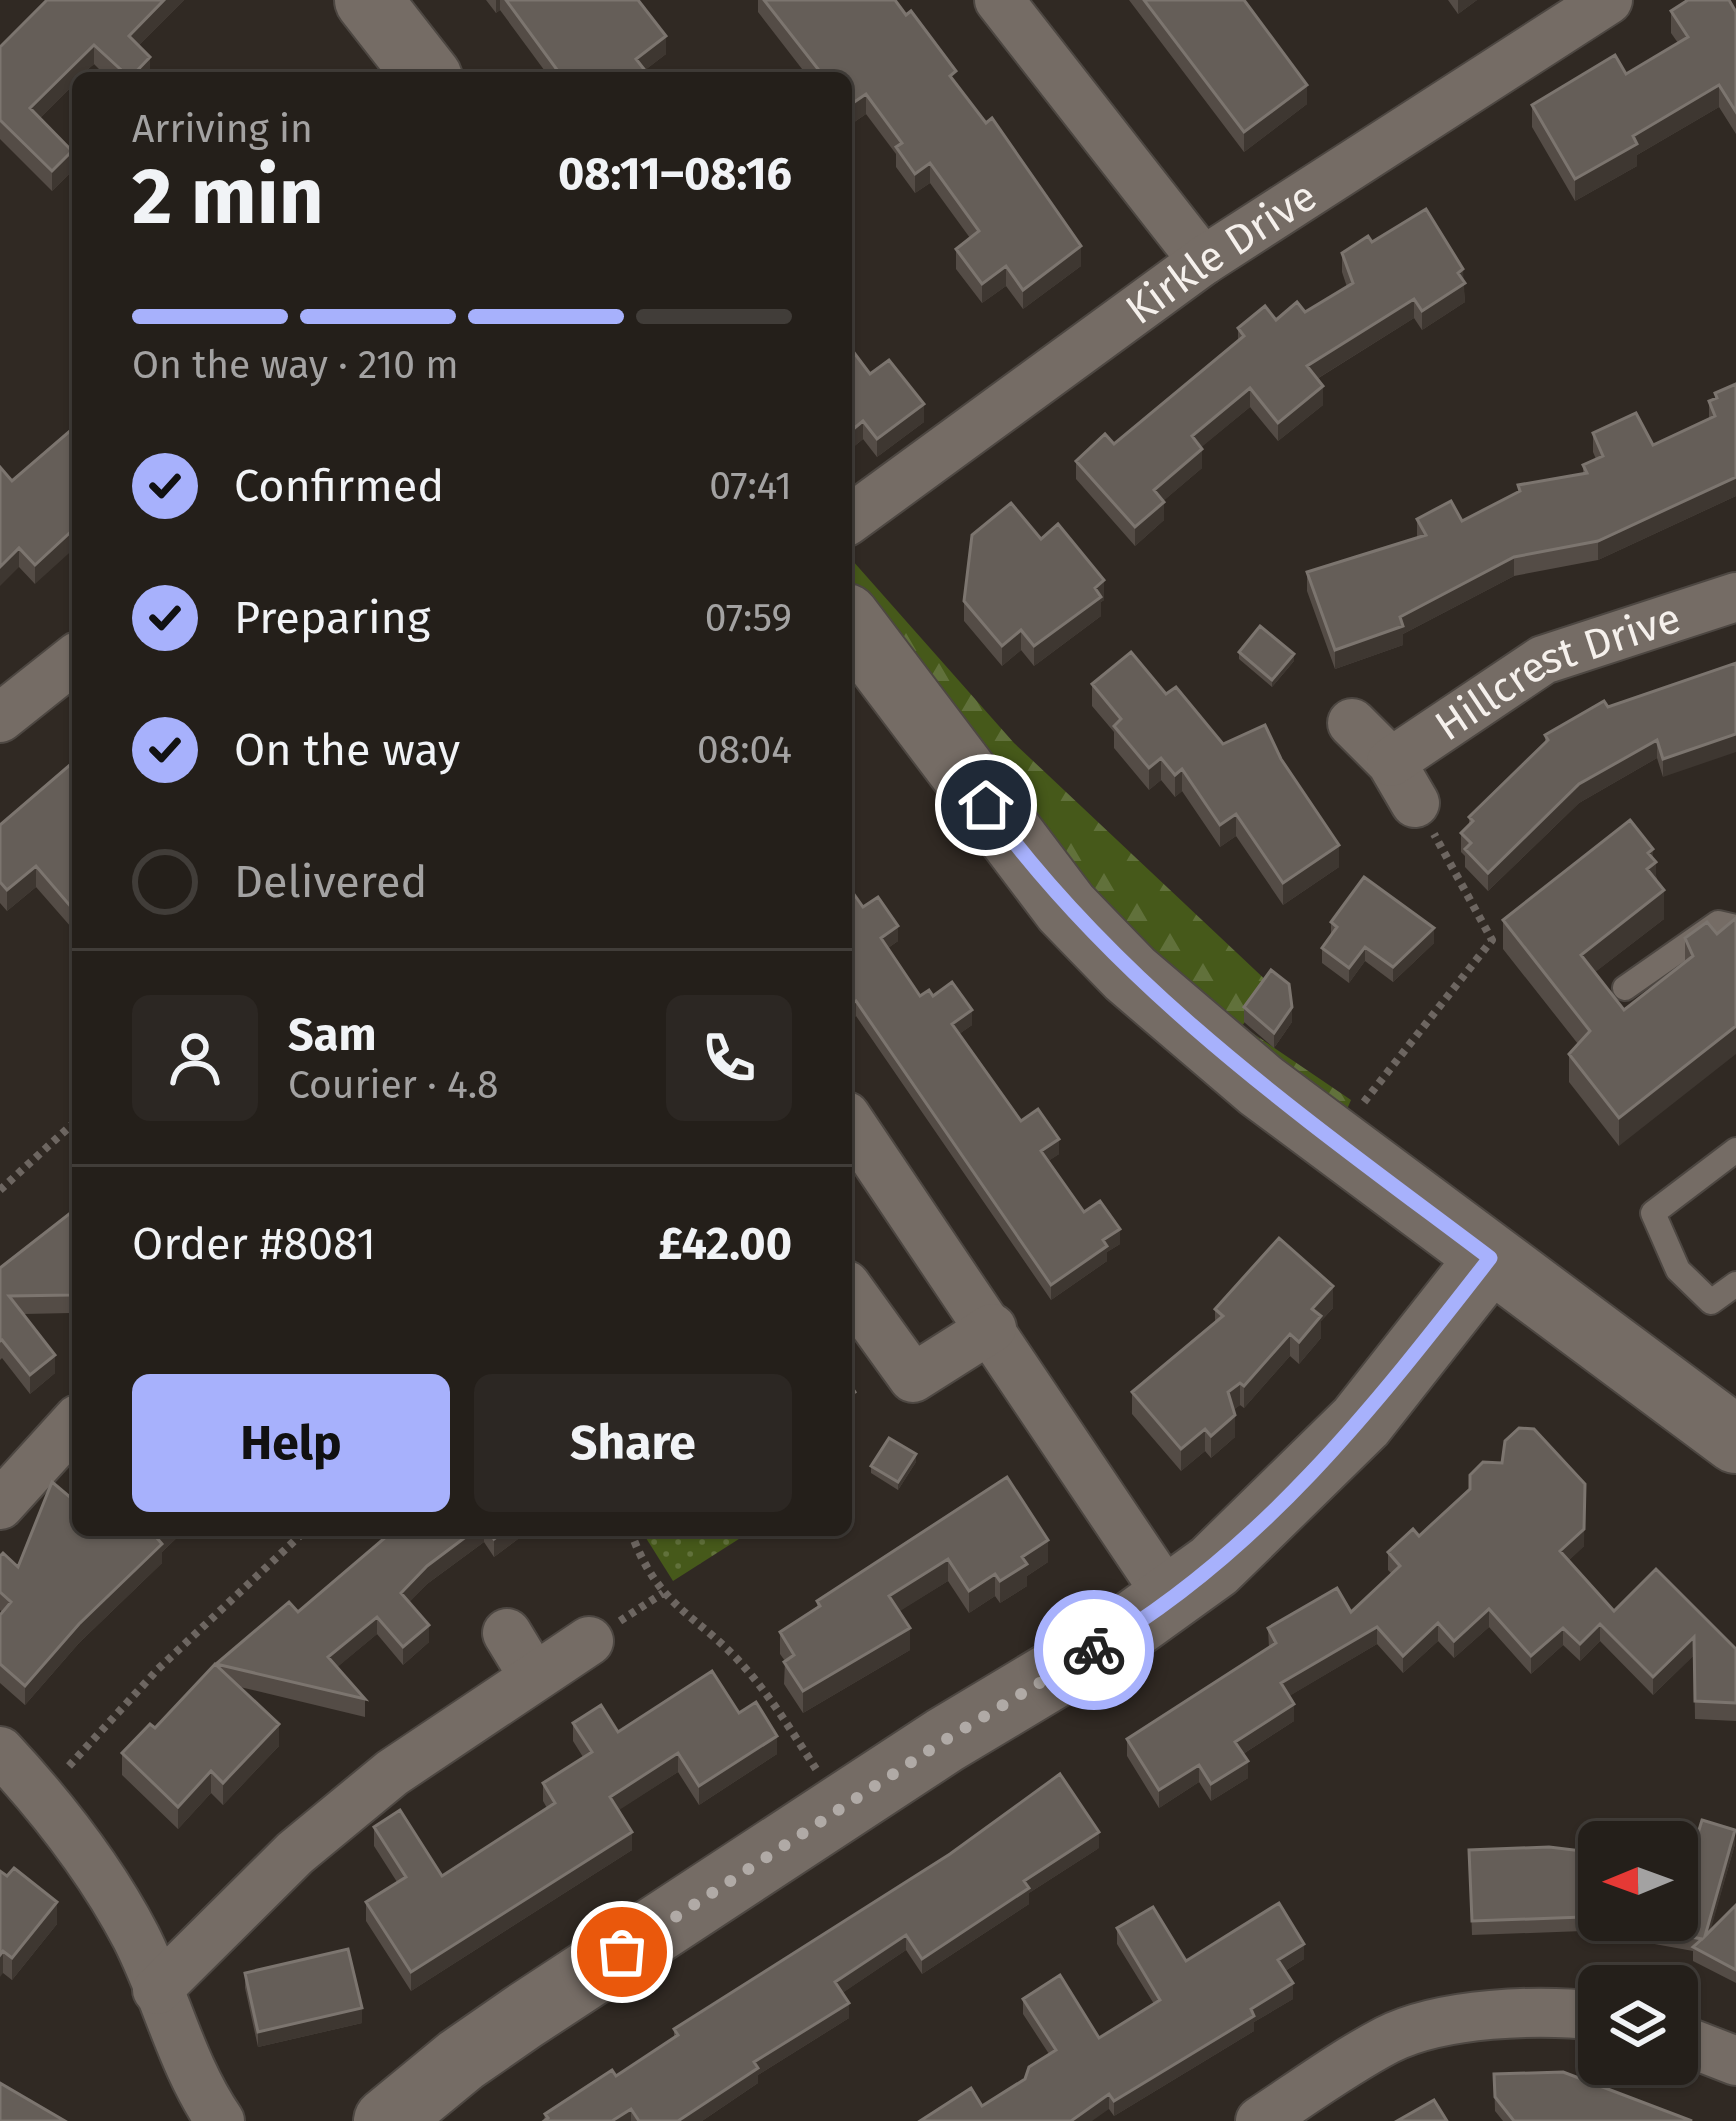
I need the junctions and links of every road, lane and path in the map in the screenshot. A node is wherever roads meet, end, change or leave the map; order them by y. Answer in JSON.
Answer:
{"nodes":[{"id":1,"x":368,"y":0,"type":"edge"},
{"id":2,"x":999,"y":0,"type":"edge"},
{"id":3,"x":1608,"y":0,"type":"edge"},
{"id":4,"x":424,"y":72,"type":"edge"},
{"id":5,"x":1203,"y":261,"type":"junction"},
{"id":6,"x":852,"y":518,"type":"edge"},
{"id":7,"x":1736,"y":597,"type":"edge"},
{"id":8,"x":852,"y":625,"type":"edge"},
{"id":9,"x":72,"y":661,"type":"edge"},
{"id":10,"x":0,"y":718,"type":"edge"},
{"id":11,"x":1352,"y":722,"type":"dead end"},
{"id":12,"x":1391,"y":762,"type":"junction"},
{"id":13,"x":1415,"y":803,"type":"joint"},
{"id":14,"x":1736,"y":927,"type":"edge"},
{"id":15,"x":1624,"y":988,"type":"dead end"},
{"id":16,"x":72,"y":1124,"type":"edge"},
{"id":17,"x":852,"y":1125,"type":"edge"},
{"id":18,"x":1335,"y":1142,"type":"junction"},
{"id":19,"x":1736,"y":1150,"type":"edge"},
{"id":20,"x":0,"y":1190,"type":"edge"},
{"id":21,"x":1490,"y":1258,"type":"junction"},
{"id":22,"x":1736,"y":1284,"type":"edge"},
{"id":23,"x":852,"y":1293,"type":"edge"},
{"id":24,"x":992,"y":1328,"type":"junction"},
{"id":25,"x":72,"y":1426,"type":"edge"},
{"id":26,"x":1736,"y":1440,"type":"edge"},
{"id":27,"x":0,"y":1505,"type":"edge"},
{"id":28,"x":300,"y":1536,"type":"edge"},
{"id":29,"x":633,"y":1536,"type":"edge"},
{"id":30,"x":1170,"y":1599,"type":"junction"},
{"id":31,"x":507,"y":1633,"type":"dead end"},
{"id":32,"x":589,"y":1641,"type":"dead end"},
{"id":33,"x":533,"y":1676,"type":"junction"},
{"id":34,"x":0,"y":1750,"type":"edge"},
{"id":35,"x":41,"y":1796,"type":"junction"},
{"id":36,"x":842,"y":1811,"type":"junction"},
{"id":37,"x":157,"y":1990,"type":"junction"},
{"id":38,"x":1578,"y":2014,"type":"edge"},
{"id":39,"x":1698,"y":2046,"type":"edge"},
{"id":40,"x":1736,"y":2061,"type":"edge"},
{"id":41,"x":220,"y":2121,"type":"edge"},
{"id":42,"x":387,"y":2121,"type":"edge"},
{"id":43,"x":1260,"y":2121,"type":"edge"}],
"edges":[{"from":1,"to":4,"type":"street"},
{"from":2,"to":5,"type":"street"},
{"from":3,"to":5,"type":"street","name":"Kirkle Drive"},
{"from":5,"to":6,"type":"street","name":"Kirkle Drive"},
{"from":7,"to":12,"type":"street","name":"Hillcrest Drive"},
{"from":8,"to":18,"type":"street"},
{"from":9,"to":10,"type":"street"},
{"from":11,"to":12,"type":"street","name":"Hillcrest Drive"},
{"from":12,"to":13,"type":"street","name":"Hillcrest Drive"},
{"from":13,"to":18,"type":"path"},
{"from":14,"to":15,"type":"lane"},
{"from":16,"to":20,"type":"path"},
{"from":17,"to":24,"type":"street"},
{"from":18,"to":21,"type":"street"},
{"from":19,"to":22,"type":"lane"},
{"from":21,"to":26,"type":"street"},
{"from":21,"to":30,"type":"street"},
{"from":23,"to":24,"type":"street"},
{"from":24,"to":30,"type":"street"},
{"from":25,"to":27,"type":"street"},
{"from":28,"to":35,"type":"path"},
{"from":29,"to":36,"type":"path"},
{"from":30,"to":36,"type":"street"},
{"from":31,"to":33,"type":"street"},
{"from":32,"to":33,"type":"street"},
{"from":33,"to":37,"type":"street"},
{"from":34,"to":35,"type":"street"},
{"from":35,"to":37,"type":"street"},
{"from":36,"to":42,"type":"street"},
{"from":37,"to":41,"type":"street"},
{"from":38,"to":43,"type":"street"},
{"from":39,"to":40,"type":"street"}]}
